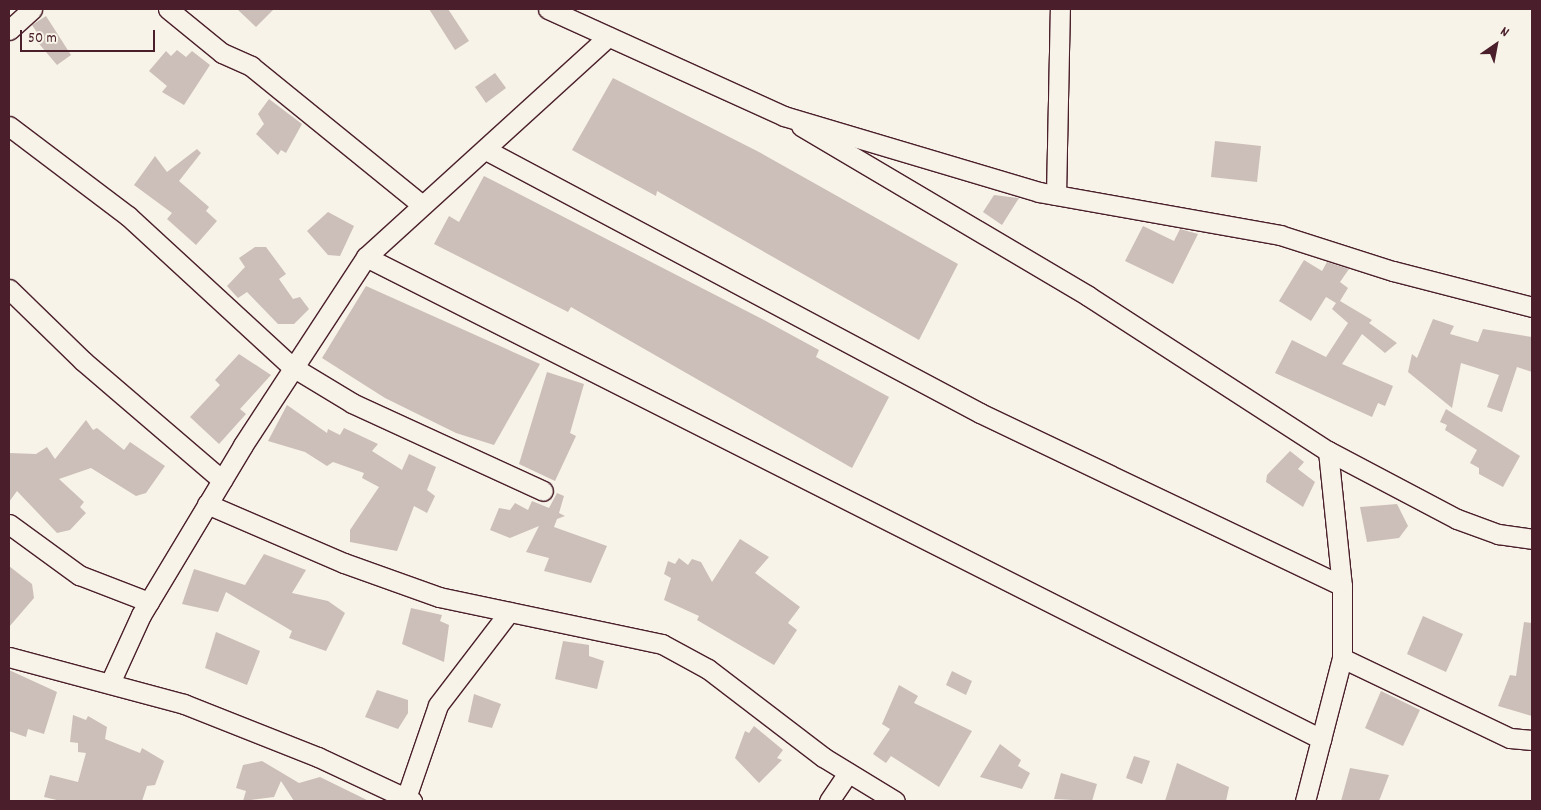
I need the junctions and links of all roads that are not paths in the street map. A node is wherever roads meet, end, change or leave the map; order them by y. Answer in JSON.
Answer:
{"nodes":[{"id":1,"x":32,"y":9,"type":"edge"},
{"id":2,"x":168,"y":9,"type":"edge"},
{"id":3,"x":548,"y":9,"type":"edge"},
{"id":4,"x":1060,"y":9,"type":"edge"},
{"id":5,"x":9,"y":30,"type":"edge"},
{"id":6,"x":608,"y":37,"type":"junction"},
{"id":7,"x":784,"y":116,"type":"junction"},
{"id":8,"x":9,"y":126,"type":"edge"},
{"id":9,"x":486,"y":150,"type":"junction"},
{"id":10,"x":1056,"y":196,"type":"junction"},
{"id":11,"x":421,"y":204,"type":"junction"},
{"id":12,"x":366,"y":257,"type":"junction"},
{"id":13,"x":9,"y":289,"type":"edge"},
{"id":14,"x":1532,"y":307,"type":"edge"},
{"id":15,"x":291,"y":366,"type":"junction"},
{"id":16,"x":1328,"y":451,"type":"junction"},
{"id":17,"x":222,"y":480,"type":"junction"},
{"id":18,"x":543,"y":491,"type":"dead end"},
{"id":19,"x":208,"y":504,"type":"junction"},
{"id":20,"x":9,"y":524,"type":"edge"},
{"id":21,"x":1532,"y":539,"type":"edge"},
{"id":22,"x":1342,"y":586,"type":"junction"},
{"id":23,"x":149,"y":602,"type":"junction"},
{"id":24,"x":509,"y":612,"type":"junction"},
{"id":25,"x":9,"y":657,"type":"edge"},
{"id":26,"x":1342,"y":658,"type":"junction"},
{"id":27,"x":110,"y":683,"type":"junction"},
{"id":28,"x":1322,"y":739,"type":"junction"},
{"id":29,"x":1532,"y":740,"type":"edge"},
{"id":30,"x":848,"y":773,"type":"junction"},
{"id":31,"x":409,"y":800,"type":"edge"},
{"id":32,"x":829,"y":801,"type":"edge"},
{"id":33,"x":895,"y":801,"type":"edge"},
{"id":34,"x":1305,"y":801,"type":"edge"}],
"edges":[{"from":1,"to":5,"type":"street"},
{"from":2,"to":11,"type":"street"},
{"from":3,"to":6,"type":"street"},
{"from":4,"to":10,"type":"street"},
{"from":6,"to":7,"type":"street"},
{"from":6,"to":9,"type":"street"},
{"from":7,"to":10,"type":"street"},
{"from":7,"to":16,"type":"street"},
{"from":8,"to":15,"type":"street"},
{"from":9,"to":11,"type":"street"},
{"from":9,"to":22,"type":"street"},
{"from":10,"to":14,"type":"street"},
{"from":11,"to":12,"type":"street"},
{"from":12,"to":15,"type":"street"},
{"from":12,"to":28,"type":"street"},
{"from":13,"to":17,"type":"street"},
{"from":15,"to":17,"type":"street"},
{"from":15,"to":18,"type":"street"},
{"from":16,"to":21,"type":"street"},
{"from":16,"to":22,"type":"street"},
{"from":17,"to":19,"type":"street"},
{"from":19,"to":23,"type":"street"},
{"from":19,"to":24,"type":"street"},
{"from":20,"to":23,"type":"street"},
{"from":22,"to":26,"type":"street"},
{"from":23,"to":27,"type":"street"},
{"from":24,"to":30,"type":"street"},
{"from":24,"to":31,"type":"street"},
{"from":25,"to":27,"type":"street"},
{"from":26,"to":28,"type":"street"},
{"from":26,"to":29,"type":"street"},
{"from":27,"to":31,"type":"street"},
{"from":28,"to":34,"type":"street"},
{"from":30,"to":32,"type":"street"},
{"from":30,"to":33,"type":"street"}]}
